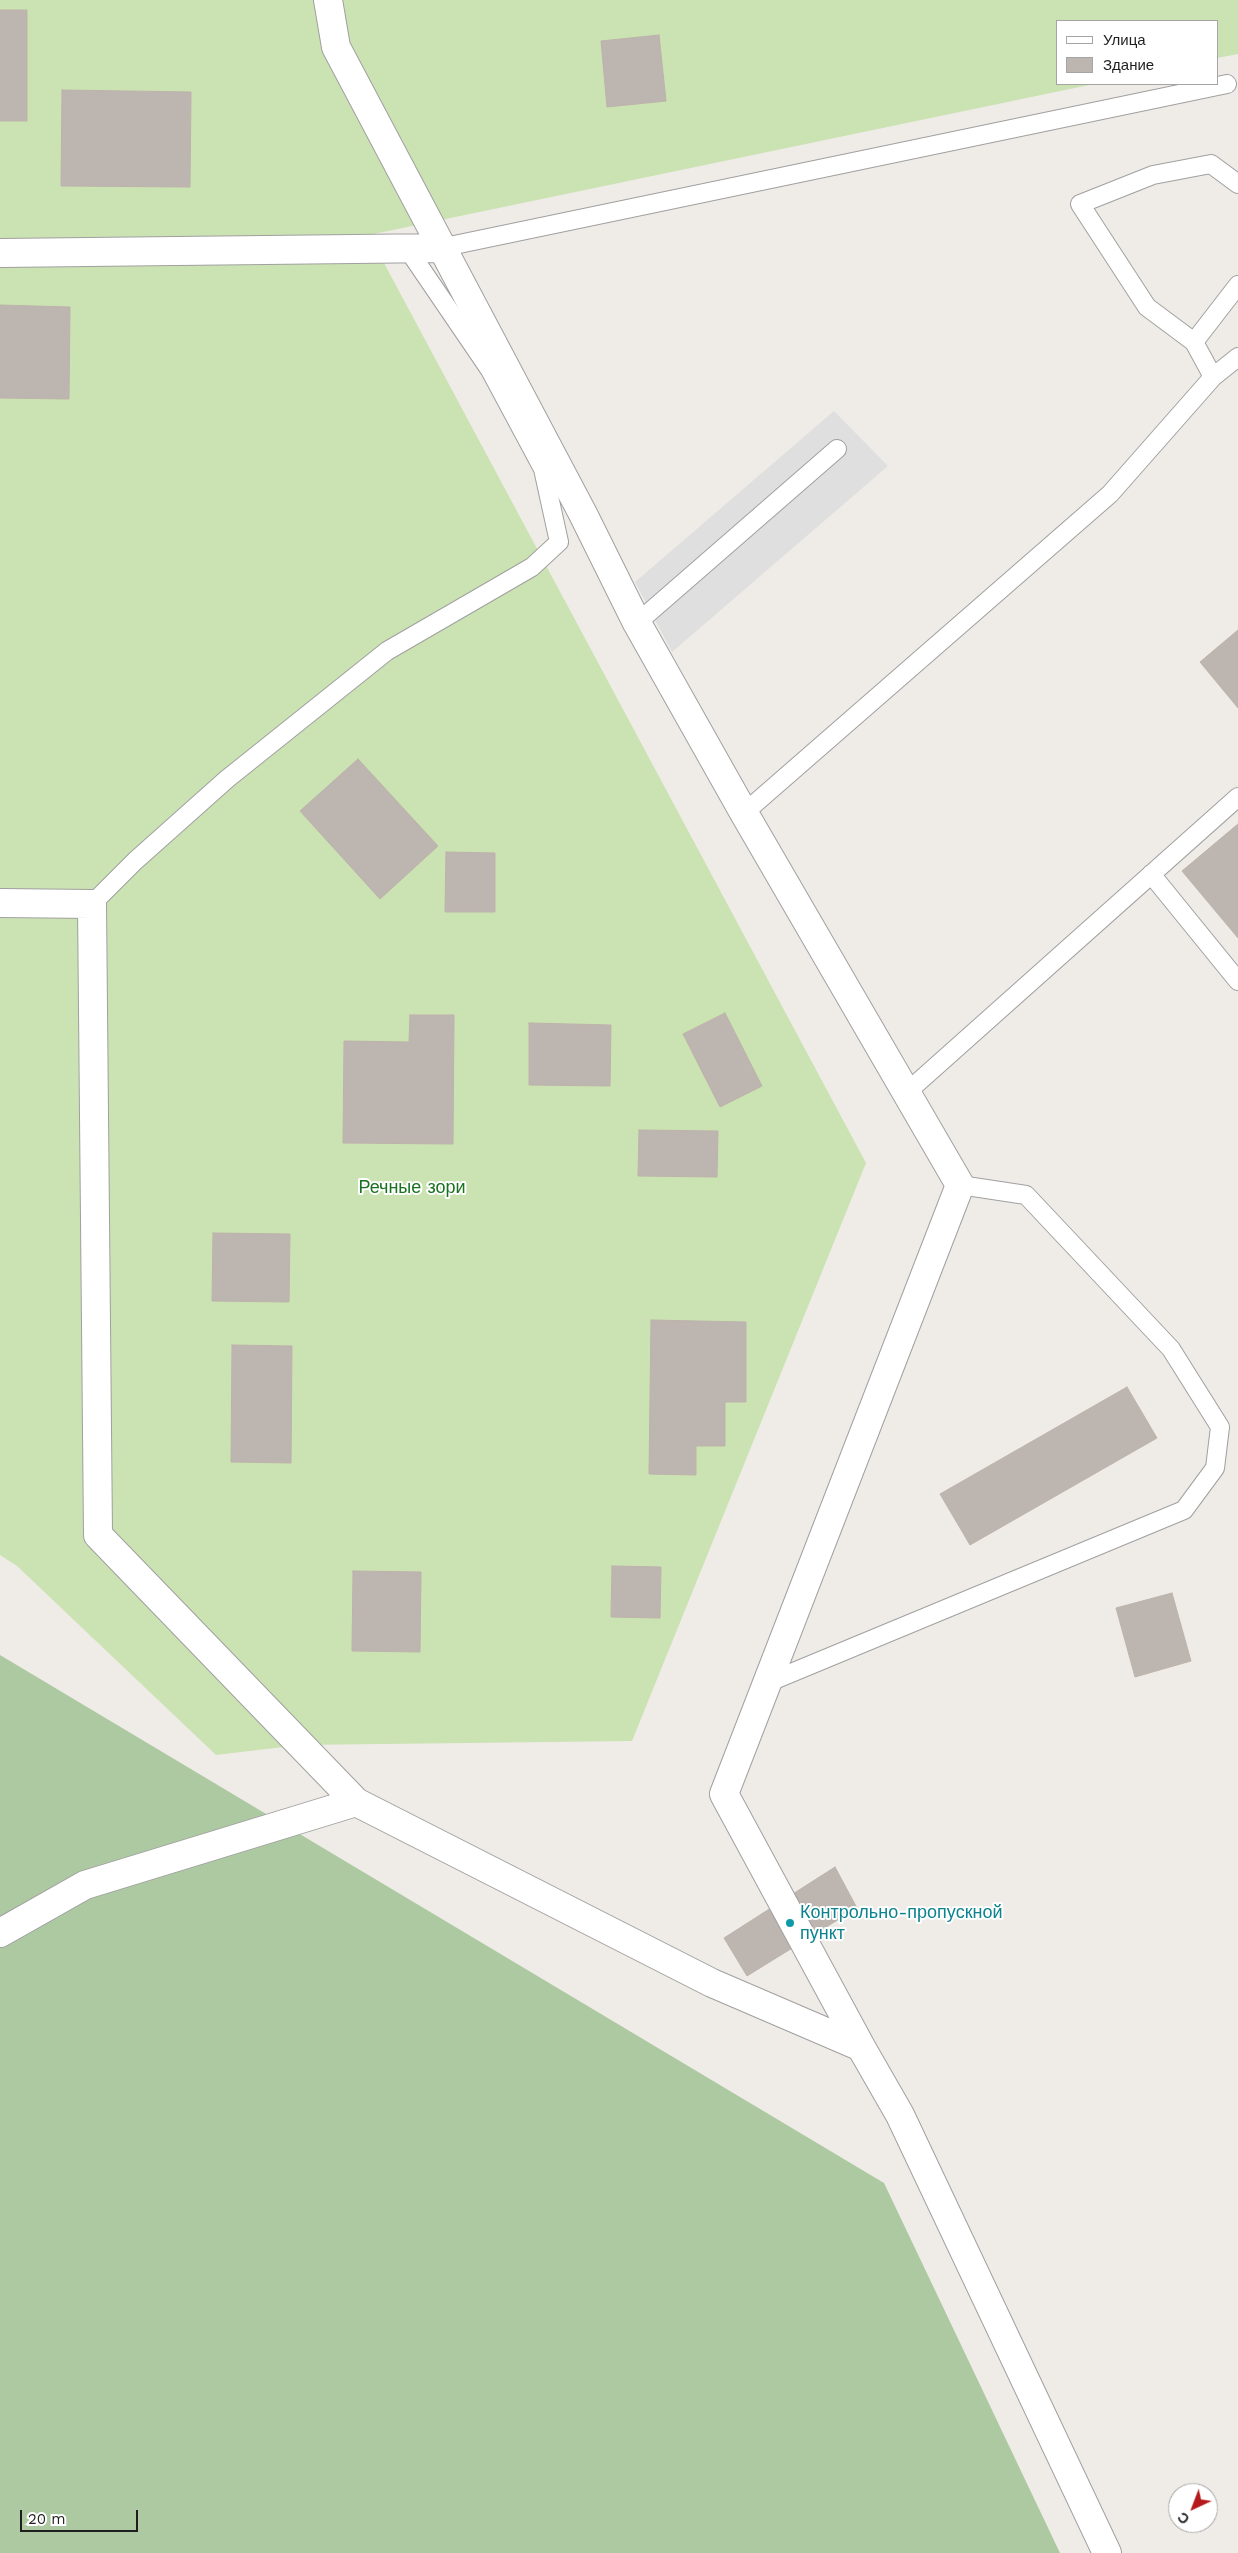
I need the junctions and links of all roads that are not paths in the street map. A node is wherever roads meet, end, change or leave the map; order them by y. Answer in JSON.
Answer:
{"nodes":[{"id":1,"x":328,"y":0,"type":"edge"},
{"id":2,"x":1227,"y":84,"type":"dead end"},
{"id":3,"x":1238,"y":184,"type":"edge"},
{"id":4,"x":442,"y":248,"type":"junction"},
{"id":5,"x":0,"y":253,"type":"edge"},
{"id":6,"x":1238,"y":285,"type":"edge"},
{"id":7,"x":1194,"y":342,"type":"junction"},
{"id":8,"x":1238,"y":357,"type":"edge"},
{"id":9,"x":1213,"y":378,"type":"junction"},
{"id":10,"x":837,"y":450,"type":"dead end"},
{"id":11,"x":637,"y":623,"type":"junction"},
{"id":12,"x":1238,"y":797,"type":"edge"},
{"id":13,"x":744,"y":813,"type":"junction"},
{"id":14,"x":1151,"y":874,"type":"junction"},
{"id":15,"x":0,"y":903,"type":"edge"},
{"id":16,"x":92,"y":904,"type":"junction"},
{"id":17,"x":1238,"y":981,"type":"edge"},
{"id":18,"x":906,"y":1093,"type":"junction"},
{"id":19,"x":960,"y":1185,"type":"junction"},
{"id":20,"x":767,"y":1683,"type":"junction"},
{"id":21,"x":356,"y":1802,"type":"junction"},
{"id":22,"x":0,"y":1933,"type":"edge"},
{"id":23,"x":861,"y":2047,"type":"junction"},
{"id":24,"x":1107,"y":2553,"type":"edge"}],
"edges":[{"from":1,"to":4,"type":"street"},
{"from":2,"to":4,"type":"lane"},
{"from":3,"to":7,"type":"lane"},
{"from":4,"to":5,"type":"street"},
{"from":4,"to":11,"type":"street"},
{"from":4,"to":16,"type":"lane"},
{"from":6,"to":7,"type":"lane"},
{"from":7,"to":9,"type":"lane"},
{"from":8,"to":9,"type":"lane"},
{"from":9,"to":13,"type":"lane"},
{"from":10,"to":11,"type":"lane"},
{"from":11,"to":13,"type":"street"},
{"from":12,"to":14,"type":"lane"},
{"from":13,"to":18,"type":"street"},
{"from":14,"to":17,"type":"lane"},
{"from":14,"to":18,"type":"lane"},
{"from":15,"to":16,"type":"street"},
{"from":16,"to":21,"type":"street"},
{"from":18,"to":19,"type":"street"},
{"from":19,"to":20,"type":"street"},
{"from":19,"to":20,"type":"lane"},
{"from":20,"to":23,"type":"street"},
{"from":21,"to":22,"type":"street"},
{"from":21,"to":23,"type":"street"},
{"from":23,"to":24,"type":"street"}]}
